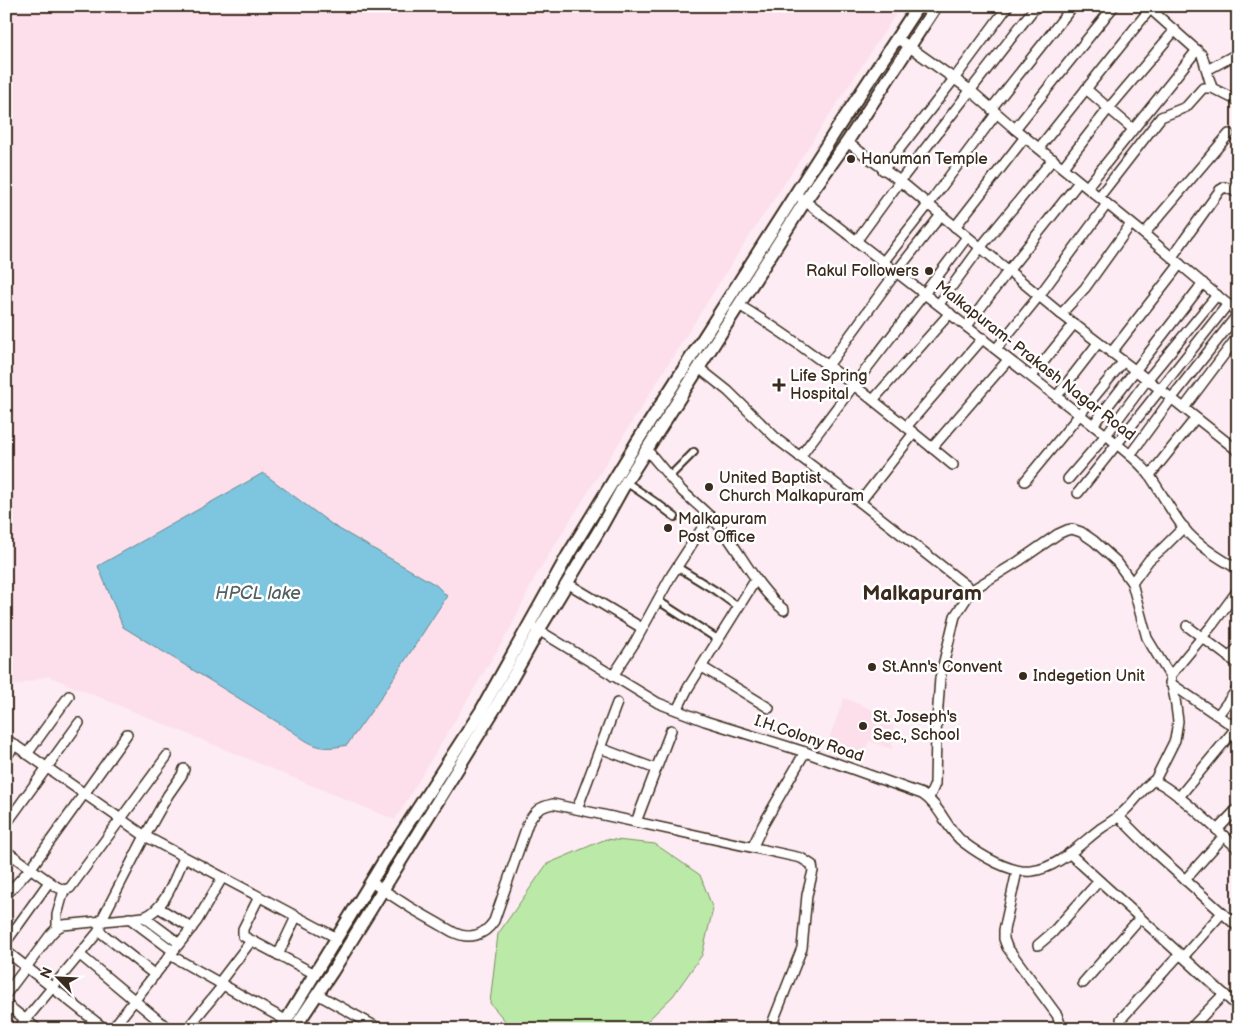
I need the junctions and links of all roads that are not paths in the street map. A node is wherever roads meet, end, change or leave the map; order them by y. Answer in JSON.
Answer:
{"nodes":[{"id":1,"x":918,"y":6,"type":"edge"},
{"id":2,"x":936,"y":6,"type":"edge"},
{"id":3,"x":1008,"y":6,"type":"edge"},
{"id":4,"x":1036,"y":6,"type":"edge"},
{"id":5,"x":1073,"y":6,"type":"edge"},
{"id":6,"x":1114,"y":6,"type":"edge"},
{"id":7,"x":1148,"y":8,"type":"edge"},
{"id":8,"x":1176,"y":30,"type":"junction"},
{"id":9,"x":896,"y":38,"type":"junction"},
{"id":10,"x":909,"y":46,"type":"junction"},
{"id":11,"x":1198,"y":50,"type":"junction"},
{"id":12,"x":1235,"y":55,"type":"dead end"},
{"id":13,"x":1210,"y":68,"type":"junction"},
{"id":14,"x":954,"y":79,"type":"junction"},
{"id":15,"x":970,"y":90,"type":"junction"},
{"id":16,"x":1086,"y":90,"type":"junction"},
{"id":17,"x":1216,"y":90,"type":"junction"},
{"id":18,"x":1238,"y":101,"type":"edge"},
{"id":19,"x":1109,"y":108,"type":"junction"},
{"id":20,"x":993,"y":111,"type":"junction"},
{"id":21,"x":1015,"y":129,"type":"junction"},
{"id":22,"x":1133,"y":129,"type":"junction"},
{"id":23,"x":1229,"y":134,"type":"dead end"},
{"id":24,"x":1025,"y":137,"type":"junction"},
{"id":25,"x":847,"y":142,"type":"junction"},
{"id":26,"x":1038,"y":148,"type":"junction"},
{"id":27,"x":1052,"y":158,"type":"junction"},
{"id":28,"x":1063,"y":167,"type":"junction"},
{"id":29,"x":883,"y":170,"type":"junction"},
{"id":30,"x":900,"y":181,"type":"junction"},
{"id":31,"x":1083,"y":185,"type":"junction"},
{"id":32,"x":1237,"y":192,"type":"edge"},
{"id":33,"x":795,"y":194,"type":"junction"},
{"id":34,"x":1099,"y":197,"type":"junction"},
{"id":35,"x":805,"y":201,"type":"junction"},
{"id":36,"x":1107,"y":204,"type":"junction"},
{"id":37,"x":928,"y":205,"type":"junction"},
{"id":38,"x":941,"y":215,"type":"junction"},
{"id":39,"x":1131,"y":224,"type":"junction"},
{"id":40,"x":955,"y":228,"type":"junction"},
{"id":41,"x":1144,"y":234,"type":"junction"},
{"id":42,"x":967,"y":237,"type":"junction"},
{"id":43,"x":857,"y":240,"type":"junction"},
{"id":44,"x":980,"y":248,"type":"junction"},
{"id":45,"x":1172,"y":257,"type":"junction"},
{"id":46,"x":884,"y":260,"type":"junction"},
{"id":47,"x":1180,"y":264,"type":"junction"},
{"id":48,"x":896,"y":271,"type":"junction"},
{"id":49,"x":1008,"y":271,"type":"junction"},
{"id":50,"x":1203,"y":283,"type":"junction"},
{"id":51,"x":926,"y":293,"type":"junction"},
{"id":52,"x":1217,"y":295,"type":"junction"},
{"id":53,"x":1039,"y":296,"type":"junction"},
{"id":54,"x":1238,"y":298,"type":"edge"},
{"id":55,"x":939,"y":304,"type":"junction"},
{"id":56,"x":739,"y":306,"type":"junction"},
{"id":57,"x":1234,"y":310,"type":"edge"},
{"id":58,"x":950,"y":313,"type":"junction"},
{"id":59,"x":1061,"y":314,"type":"junction"},
{"id":60,"x":1074,"y":324,"type":"junction"},
{"id":61,"x":967,"y":326,"type":"junction"},
{"id":62,"x":1238,"y":336,"type":"edge"},
{"id":63,"x":983,"y":338,"type":"junction"},
{"id":64,"x":1098,"y":343,"type":"junction"},
{"id":65,"x":996,"y":349,"type":"junction"},
{"id":66,"x":1111,"y":353,"type":"junction"},
{"id":67,"x":1008,"y":360,"type":"junction"},
{"id":68,"x":1123,"y":362,"type":"junction"},
{"id":69,"x":827,"y":367,"type":"junction"},
{"id":70,"x":699,"y":368,"type":"junction"},
{"id":71,"x":1135,"y":371,"type":"junction"},
{"id":72,"x":1032,"y":376,"type":"junction"},
{"id":73,"x":1147,"y":380,"type":"junction"},
{"id":74,"x":853,"y":385,"type":"junction"},
{"id":75,"x":1160,"y":389,"type":"junction"},
{"id":76,"x":1057,"y":396,"type":"junction"},
{"id":77,"x":1171,"y":399,"type":"junction"},
{"id":78,"x":873,"y":400,"type":"junction"},
{"id":79,"x":1184,"y":408,"type":"junction"},
{"id":80,"x":1080,"y":415,"type":"junction"},
{"id":81,"x":1195,"y":418,"type":"junction"},
{"id":82,"x":1093,"y":425,"type":"junction"},
{"id":83,"x":906,"y":427,"type":"junction"},
{"id":84,"x":914,"y":433,"type":"junction"},
{"id":85,"x":1106,"y":435,"type":"junction"},
{"id":86,"x":1117,"y":444,"type":"junction"},
{"id":87,"x":932,"y":448,"type":"junction"},
{"id":88,"x":647,"y":450,"type":"junction"},
{"id":89,"x":1238,"y":451,"type":"edge"},
{"id":90,"x":694,"y":452,"type":"dead end"},
{"id":91,"x":1130,"y":455,"type":"junction"},
{"id":92,"x":800,"y":458,"type":"junction"},
{"id":93,"x":953,"y":465,"type":"dead end"},
{"id":94,"x":1150,"y":475,"type":"junction"},
{"id":95,"x":669,"y":477,"type":"junction"},
{"id":96,"x":1068,"y":479,"type":"dead end"},
{"id":97,"x":1025,"y":481,"type":"dead end"},
{"id":98,"x":626,"y":482,"type":"junction"},
{"id":99,"x":1078,"y":493,"type":"dead end"},
{"id":100,"x":860,"y":502,"type":"junction"},
{"id":101,"x":710,"y":516,"type":"junction"},
{"id":102,"x":675,"y":517,"type":"dead end"},
{"id":103,"x":1184,"y":527,"type":"junction"},
{"id":104,"x":676,"y":567,"type":"junction"},
{"id":105,"x":1238,"y":569,"type":"edge"},
{"id":106,"x":756,"y":580,"type":"junction"},
{"id":107,"x":567,"y":583,"type":"junction"},
{"id":108,"x":1132,"y":583,"type":"junction"},
{"id":109,"x":972,"y":590,"type":"junction"},
{"id":110,"x":1238,"y":590,"type":"edge"},
{"id":111,"x":657,"y":600,"type":"junction"},
{"id":112,"x":738,"y":607,"type":"junction"},
{"id":113,"x":784,"y":610,"type":"dead end"},
{"id":114,"x":528,"y":624,"type":"junction"},
{"id":115,"x":1187,"y":626,"type":"dead end"},
{"id":116,"x":642,"y":628,"type":"junction"},
{"id":117,"x":539,"y":630,"type":"junction"},
{"id":118,"x":1202,"y":637,"type":"junction"},
{"id":119,"x":719,"y":640,"type":"junction"},
{"id":120,"x":1238,"y":647,"type":"edge"},
{"id":121,"x":1229,"y":658,"type":"junction"},
{"id":122,"x":1238,"y":664,"type":"edge"},
{"id":123,"x":702,"y":667,"type":"junction"},
{"id":124,"x":613,"y":676,"type":"junction"},
{"id":125,"x":1170,"y":680,"type":"junction"},
{"id":126,"x":1238,"y":688,"type":"edge"},
{"id":127,"x":69,"y":696,"type":"dead end"},
{"id":128,"x":617,"y":704,"type":"dead end"},
{"id":129,"x":769,"y":708,"type":"dead end"},
{"id":130,"x":677,"y":710,"type":"junction"},
{"id":131,"x":1218,"y":715,"type":"junction"},
{"id":132,"x":79,"y":724,"type":"dead end"},
{"id":133,"x":1237,"y":728,"type":"edge"},
{"id":134,"x":671,"y":730,"type":"dead end"},
{"id":135,"x":127,"y":734,"type":"dead end"},
{"id":136,"x":6,"y":739,"type":"edge"},
{"id":137,"x":15,"y":745,"type":"junction"},
{"id":138,"x":600,"y":748,"type":"junction"},
{"id":139,"x":804,"y":752,"type":"junction"},
{"id":140,"x":27,"y":754,"type":"junction"},
{"id":141,"x":6,"y":756,"type":"edge"},
{"id":142,"x":167,"y":756,"type":"dead end"},
{"id":143,"x":46,"y":767,"type":"junction"},
{"id":144,"x":184,"y":769,"type":"dead end"},
{"id":145,"x":656,"y":769,"type":"junction"},
{"id":146,"x":1156,"y":780,"type":"junction"},
{"id":147,"x":84,"y":794,"type":"junction"},
{"id":148,"x":1179,"y":797,"type":"junction"},
{"id":149,"x":929,"y":798,"type":"junction"},
{"id":150,"x":1238,"y":808,"type":"edge"},
{"id":151,"x":577,"y":809,"type":"junction"},
{"id":152,"x":1118,"y":816,"type":"junction"},
{"id":153,"x":120,"y":819,"type":"junction"},
{"id":154,"x":636,"y":822,"type":"junction"},
{"id":155,"x":6,"y":824,"type":"edge"},
{"id":156,"x":1220,"y":833,"type":"junction"},
{"id":157,"x":145,"y":836,"type":"junction"},
{"id":158,"x":753,"y":846,"type":"junction"},
{"id":159,"x":1238,"y":849,"type":"edge"},
{"id":160,"x":6,"y":851,"type":"edge"},
{"id":161,"x":1069,"y":853,"type":"junction"},
{"id":162,"x":184,"y":858,"type":"junction"},
{"id":163,"x":31,"y":868,"type":"junction"},
{"id":164,"x":1017,"y":871,"type":"junction"},
{"id":165,"x":222,"y":878,"type":"junction"},
{"id":166,"x":1185,"y":880,"type":"junction"},
{"id":167,"x":1099,"y":881,"type":"junction"},
{"id":168,"x":49,"y":882,"type":"junction"},
{"id":169,"x":371,"y":882,"type":"junction"},
{"id":170,"x":64,"y":890,"type":"junction"},
{"id":171,"x":383,"y":890,"type":"junction"},
{"id":172,"x":6,"y":895,"type":"edge"},
{"id":173,"x":259,"y":897,"type":"junction"},
{"id":174,"x":159,"y":908,"type":"junction"},
{"id":175,"x":1222,"y":913,"type":"junction"},
{"id":176,"x":144,"y":917,"type":"junction"},
{"id":177,"x":296,"y":917,"type":"junction"},
{"id":178,"x":129,"y":918,"type":"junction"},
{"id":179,"x":1140,"y":918,"type":"junction"},
{"id":180,"x":101,"y":921,"type":"junction"},
{"id":181,"x":1238,"y":927,"type":"edge"},
{"id":182,"x":57,"y":928,"type":"junction"},
{"id":183,"x":192,"y":928,"type":"junction"},
{"id":184,"x":99,"y":931,"type":"junction"},
{"id":185,"x":337,"y":938,"type":"junction"},
{"id":186,"x":251,"y":941,"type":"junction"},
{"id":187,"x":6,"y":942,"type":"edge"},
{"id":188,"x":179,"y":942,"type":"junction"},
{"id":189,"x":1038,"y":945,"type":"dead end"},
{"id":190,"x":6,"y":951,"type":"edge"},
{"id":191,"x":172,"y":953,"type":"junction"},
{"id":192,"x":80,"y":954,"type":"junction"},
{"id":193,"x":278,"y":955,"type":"junction"},
{"id":194,"x":1181,"y":956,"type":"junction"},
{"id":195,"x":26,"y":966,"type":"junction"},
{"id":196,"x":315,"y":974,"type":"junction"},
{"id":197,"x":155,"y":975,"type":"junction"},
{"id":198,"x":1083,"y":982,"type":"dead end"},
{"id":199,"x":221,"y":984,"type":"junction"},
{"id":200,"x":53,"y":987,"type":"junction"},
{"id":201,"x":6,"y":994,"type":"edge"},
{"id":202,"x":317,"y":994,"type":"junction"},
{"id":203,"x":1224,"y":994,"type":"junction"},
{"id":204,"x":135,"y":1000,"type":"junction"},
{"id":205,"x":6,"y":1004,"type":"edge"},
{"id":206,"x":1238,"y":1007,"type":"edge"},
{"id":207,"x":26,"y":1019,"type":"junction"},
{"id":208,"x":1121,"y":1019,"type":"dead end"},
{"id":209,"x":364,"y":1020,"type":"junction"},
{"id":210,"x":292,"y":1027,"type":"edge"},
{"id":211,"x":18,"y":1029,"type":"edge"},
{"id":212,"x":37,"y":1029,"type":"edge"},
{"id":213,"x":105,"y":1029,"type":"edge"},
{"id":214,"x":112,"y":1029,"type":"edge"},
{"id":215,"x":170,"y":1029,"type":"edge"},
{"id":216,"x":187,"y":1029,"type":"edge"},
{"id":217,"x":359,"y":1029,"type":"edge"},
{"id":218,"x":380,"y":1029,"type":"edge"},
{"id":219,"x":709,"y":1029,"type":"edge"},
{"id":220,"x":722,"y":1029,"type":"edge"},
{"id":221,"x":770,"y":1029,"type":"edge"},
{"id":222,"x":1062,"y":1029,"type":"edge"},
{"id":223,"x":1190,"y":1029,"type":"edge"}],
"edges":[{"from":1,"to":9,"type":"main road"},
{"from":2,"to":10,"type":"main road"},
{"from":3,"to":14,"type":"street"},
{"from":4,"to":15,"type":"street"},
{"from":5,"to":20,"type":"street"},
{"from":6,"to":21,"type":"street"},
{"from":7,"to":8,"type":"street"},
{"from":7,"to":16,"type":"street"},
{"from":8,"to":11,"type":"street"},
{"from":8,"to":19,"type":"street"},
{"from":9,"to":10,"type":"street"},
{"from":9,"to":33,"type":"main road"},
{"from":10,"to":14,"type":"street"},
{"from":10,"to":25,"type":"main road"},
{"from":11,"to":13,"type":"street"},
{"from":11,"to":22,"type":"street"},
{"from":12,"to":13,"type":"street"},
{"from":13,"to":17,"type":"street"},
{"from":14,"to":15,"type":"street"},
{"from":14,"to":29,"type":"street"},
{"from":15,"to":20,"type":"street"},
{"from":15,"to":30,"type":"street"},
{"from":16,"to":19,"type":"street"},
{"from":16,"to":26,"type":"street"},
{"from":17,"to":18,"type":"street"},
{"from":17,"to":34,"type":"street"},
{"from":19,"to":22,"type":"street"},
{"from":19,"to":28,"type":"street"},
{"from":20,"to":21,"type":"street"},
{"from":20,"to":37,"type":"street"},
{"from":21,"to":24,"type":"street"},
{"from":22,"to":31,"type":"street"},
{"from":23,"to":41,"type":"street"},
{"from":24,"to":26,"type":"street"},
{"from":24,"to":40,"type":"street"},
{"from":25,"to":29,"type":"street"},
{"from":25,"to":35,"type":"main road"},
{"from":26,"to":27,"type":"street"},
{"from":27,"to":28,"type":"street"},
{"from":27,"to":44,"type":"street"},
{"from":28,"to":31,"type":"street"},
{"from":29,"to":30,"type":"street"},
{"from":30,"to":37,"type":"street"},
{"from":30,"to":43,"type":"street"},
{"from":31,"to":34,"type":"street"},
{"from":31,"to":49,"type":"street"},
{"from":32,"to":45,"type":"street"},
{"from":33,"to":35,"type":"street","name":"Malkapuram- Prakash Nagar Road"},
{"from":33,"to":114,"type":"main road"},
{"from":34,"to":36,"type":"street"},
{"from":35,"to":43,"type":"street","name":"Malkapuram- Prakash Nagar Road"},
{"from":35,"to":56,"type":"main road"},
{"from":36,"to":39,"type":"street"},
{"from":36,"to":53,"type":"street"},
{"from":37,"to":38,"type":"street"},
{"from":37,"to":46,"type":"street"},
{"from":38,"to":40,"type":"street"},
{"from":38,"to":48,"type":"street"},
{"from":39,"to":41,"type":"street"},
{"from":39,"to":59,"type":"street"},
{"from":40,"to":42,"type":"street"},
{"from":41,"to":45,"type":"street"},
{"from":42,"to":44,"type":"street"},
{"from":42,"to":51,"type":"street"},
{"from":43,"to":46,"type":"street","name":"Malkapuram- Prakash Nagar Road"},
{"from":44,"to":49,"type":"street"},
{"from":44,"to":55,"type":"street"},
{"from":45,"to":47,"type":"street"},
{"from":46,"to":48,"type":"street","name":"Malkapuram- Prakash Nagar Road"},
{"from":47,"to":50,"type":"street"},
{"from":47,"to":66,"type":"street"},
{"from":48,"to":51,"type":"street","name":"Malkapuram- Prakash Nagar Road"},
{"from":48,"to":69,"type":"street"},
{"from":49,"to":53,"type":"street"},
{"from":49,"to":61,"type":"street"},
{"from":50,"to":52,"type":"street"},
{"from":50,"to":71,"type":"street"},
{"from":51,"to":55,"type":"street","name":"Malkapuram- Prakash Nagar Road"},
{"from":51,"to":74,"type":"street"},
{"from":52,"to":57,"type":"street"},
{"from":52,"to":73,"type":"street"},
{"from":53,"to":59,"type":"street"},
{"from":53,"to":65,"type":"street"},
{"from":54,"to":57,"type":"street"},
{"from":55,"to":58,"type":"street","name":"Malkapuram- Prakash Nagar Road"},
{"from":56,"to":69,"type":"street"},
{"from":56,"to":70,"type":"main road"},
{"from":57,"to":75,"type":"street"},
{"from":57,"to":77,"type":"street"},
{"from":58,"to":61,"type":"street","name":"Malkapuram- Prakash Nagar Road"},
{"from":58,"to":78,"type":"street"},
{"from":59,"to":60,"type":"street"},
{"from":60,"to":64,"type":"street"},
{"from":60,"to":72,"type":"street"},
{"from":61,"to":63,"type":"street","name":"Malkapuram- Prakash Nagar Road"},
{"from":62,"to":79,"type":"street"},
{"from":63,"to":65,"type":"street","name":"Malkapuram- Prakash Nagar Road"},
{"from":63,"to":83,"type":"street"},
{"from":64,"to":66,"type":"street"},
{"from":64,"to":76,"type":"street"},
{"from":65,"to":67,"type":"street","name":"Malkapuram- Prakash Nagar Road"},
{"from":66,"to":68,"type":"street"},
{"from":67,"to":72,"type":"street","name":"Malkapuram- Prakash Nagar Road"},
{"from":67,"to":87,"type":"street"},
{"from":68,"to":71,"type":"street"},
{"from":68,"to":80,"type":"street"},
{"from":69,"to":74,"type":"street"},
{"from":70,"to":88,"type":"main road"},
{"from":70,"to":92,"type":"street"},
{"from":71,"to":73,"type":"street"},
{"from":71,"to":82,"type":"street"},
{"from":72,"to":76,"type":"street","name":"Malkapuram- Prakash Nagar Road"},
{"from":73,"to":75,"type":"street"},
{"from":73,"to":85,"type":"street"},
{"from":74,"to":78,"type":"street"},
{"from":74,"to":92,"type":"street"},
{"from":75,"to":77,"type":"street"},
{"from":75,"to":86,"type":"street"},
{"from":76,"to":80,"type":"street","name":"Malkapuram- Prakash Nagar Road"},
{"from":77,"to":79,"type":"street"},
{"from":77,"to":91,"type":"street"},
{"from":78,"to":83,"type":"street"},
{"from":79,"to":81,"type":"street"},
{"from":80,"to":82,"type":"street","name":"Malkapuram- Prakash Nagar Road"},
{"from":80,"to":97,"type":"street"},
{"from":81,"to":89,"type":"street"},
{"from":81,"to":94,"type":"street"},
{"from":82,"to":85,"type":"street","name":"Malkapuram- Prakash Nagar Road"},
{"from":83,"to":84,"type":"street"},
{"from":84,"to":87,"type":"street"},
{"from":84,"to":100,"type":"street"},
{"from":85,"to":86,"type":"street","name":"Malkapuram- Prakash Nagar Road"},
{"from":85,"to":96,"type":"street"},
{"from":86,"to":91,"type":"street","name":"Malkapuram- Prakash Nagar Road"},
{"from":86,"to":99,"type":"street"},
{"from":87,"to":93,"type":"street"},
{"from":88,"to":95,"type":"street"},
{"from":88,"to":98,"type":"main road"},
{"from":90,"to":95,"type":"street"},
{"from":91,"to":94,"type":"street","name":"Malkapuram- Prakash Nagar Road"},
{"from":92,"to":100,"type":"street"},
{"from":94,"to":103,"type":"street","name":"Malkapuram- Prakash Nagar Road"},
{"from":95,"to":101,"type":"street"},
{"from":98,"to":102,"type":"street"},
{"from":98,"to":107,"type":"main road"},
{"from":100,"to":109,"type":"street"},
{"from":101,"to":104,"type":"street"},
{"from":101,"to":106,"type":"street"},
{"from":103,"to":105,"type":"street","name":"Malkapuram- Prakash Nagar Road"},
{"from":103,"to":108,"type":"street"},
{"from":104,"to":111,"type":"street"},
{"from":104,"to":112,"type":"street"},
{"from":106,"to":112,"type":"street"},
{"from":106,"to":113,"type":"street"},
{"from":107,"to":116,"type":"street"},
{"from":107,"to":117,"type":"main road"},
{"from":108,"to":109,"type":"street"},
{"from":108,"to":125,"type":"street"},
{"from":109,"to":149,"type":"street"},
{"from":110,"to":118,"type":"street"},
{"from":111,"to":116,"type":"street"},
{"from":111,"to":119,"type":"street"},
{"from":112,"to":119,"type":"street"},
{"from":114,"to":117,"type":"street","name":"I.H.Colony Road"},
{"from":114,"to":169,"type":"main road"},
{"from":115,"to":118,"type":"street"},
{"from":116,"to":124,"type":"street"},
{"from":117,"to":124,"type":"street","name":"I.H.Colony Road"},
{"from":117,"to":171,"type":"main road"},
{"from":118,"to":121,"type":"street"},
{"from":118,"to":125,"type":"street"},
{"from":119,"to":123,"type":"street"},
{"from":120,"to":121,"type":"street"},
{"from":121,"to":122,"type":"street"},
{"from":123,"to":129,"type":"street"},
{"from":123,"to":130,"type":"street"},
{"from":124,"to":130,"type":"street","name":"I.H.Colony Road"},
{"from":125,"to":131,"type":"street"},
{"from":125,"to":146,"type":"street"},
{"from":126,"to":131,"type":"street"},
{"from":127,"to":140,"type":"street"},
{"from":128,"to":138,"type":"street"},
{"from":130,"to":139,"type":"street","name":"I.H.Colony Road"},
{"from":131,"to":133,"type":"street"},
{"from":132,"to":143,"type":"street"},
{"from":133,"to":148,"type":"street"},
{"from":134,"to":145,"type":"street"},
{"from":135,"to":147,"type":"street"},
{"from":136,"to":137,"type":"street"},
{"from":137,"to":140,"type":"street"},
{"from":137,"to":141,"type":"street"},
{"from":138,"to":145,"type":"street"},
{"from":138,"to":151,"type":"street"},
{"from":139,"to":149,"type":"street","name":"I.H.Colony Road"},
{"from":139,"to":158,"type":"street"},
{"from":140,"to":143,"type":"street"},
{"from":142,"to":153,"type":"street"},
{"from":143,"to":147,"type":"street"},
{"from":143,"to":155,"type":"street"},
{"from":144,"to":157,"type":"street"},
{"from":145,"to":154,"type":"street"},
{"from":146,"to":148,"type":"street"},
{"from":146,"to":152,"type":"street"},
{"from":147,"to":153,"type":"street"},
{"from":147,"to":163,"type":"street"},
{"from":148,"to":156,"type":"street"},
{"from":149,"to":164,"type":"street","name":"I.H.Colony Road"},
{"from":150,"to":156,"type":"street"},
{"from":151,"to":154,"type":"street"},
{"from":151,"to":171,"type":"street"},
{"from":152,"to":161,"type":"street"},
{"from":152,"to":166,"type":"street"},
{"from":153,"to":157,"type":"street"},
{"from":153,"to":170,"type":"street"},
{"from":154,"to":158,"type":"street"},
{"from":156,"to":159,"type":"street"},
{"from":156,"to":166,"type":"street"},
{"from":157,"to":162,"type":"street"},
{"from":157,"to":180,"type":"street"},
{"from":158,"to":221,"type":"street"},
{"from":160,"to":163,"type":"street"},
{"from":161,"to":164,"type":"street"},
{"from":161,"to":167,"type":"street"},
{"from":162,"to":165,"type":"street"},
{"from":162,"to":174,"type":"street"},
{"from":163,"to":168,"type":"street"},
{"from":163,"to":172,"type":"street"},
{"from":164,"to":222,"type":"street"},
{"from":165,"to":173,"type":"street"},
{"from":165,"to":183,"type":"street"},
{"from":166,"to":175,"type":"street"},
{"from":167,"to":179,"type":"street"},
{"from":167,"to":189,"type":"street"},
{"from":168,"to":170,"type":"street"},
{"from":168,"to":187,"type":"street"},
{"from":169,"to":171,"type":"street"},
{"from":169,"to":185,"type":"main road"},
{"from":170,"to":182,"type":"street"},
{"from":171,"to":202,"type":"main road"},
{"from":173,"to":177,"type":"street"},
{"from":173,"to":186,"type":"street"},
{"from":174,"to":176,"type":"street"},
{"from":174,"to":183,"type":"street"},
{"from":175,"to":181,"type":"street"},
{"from":175,"to":194,"type":"street"},
{"from":176,"to":178,"type":"street"},
{"from":176,"to":188,"type":"street"},
{"from":177,"to":185,"type":"street"},
{"from":177,"to":193,"type":"street"},
{"from":178,"to":180,"type":"street"},
{"from":178,"to":191,"type":"street"},
{"from":179,"to":194,"type":"street"},
{"from":179,"to":198,"type":"street"},
{"from":180,"to":182,"type":"street"},
{"from":180,"to":184,"type":"street"},
{"from":182,"to":195,"type":"street"},
{"from":183,"to":188,"type":"street"},
{"from":184,"to":192,"type":"street"},
{"from":184,"to":197,"type":"street"},
{"from":185,"to":196,"type":"main road"},
{"from":186,"to":193,"type":"street"},
{"from":186,"to":199,"type":"street"},
{"from":188,"to":191,"type":"street"},
{"from":190,"to":195,"type":"street"},
{"from":191,"to":197,"type":"street"},
{"from":191,"to":199,"type":"street"},
{"from":192,"to":200,"type":"street"},
{"from":192,"to":204,"type":"street"},
{"from":193,"to":196,"type":"street"},
{"from":194,"to":203,"type":"street"},
{"from":194,"to":208,"type":"street"},
{"from":195,"to":200,"type":"street"},
{"from":195,"to":201,"type":"street"},
{"from":196,"to":210,"type":"main road"},
{"from":197,"to":204,"type":"street"},
{"from":199,"to":210,"type":"street"},
{"from":199,"to":216,"type":"street"},
{"from":200,"to":207,"type":"street"},
{"from":200,"to":213,"type":"street"},
{"from":202,"to":209,"type":"street"},
{"from":202,"to":210,"type":"main road"},
{"from":203,"to":206,"type":"street"},
{"from":203,"to":223,"type":"street"},
{"from":204,"to":214,"type":"street"},
{"from":204,"to":215,"type":"street"},
{"from":205,"to":207,"type":"street"},
{"from":207,"to":211,"type":"street"},
{"from":207,"to":212,"type":"street"},
{"from":209,"to":217,"type":"street"},
{"from":209,"to":218,"type":"street"},
{"from":219,"to":220,"type":"street"}]}
